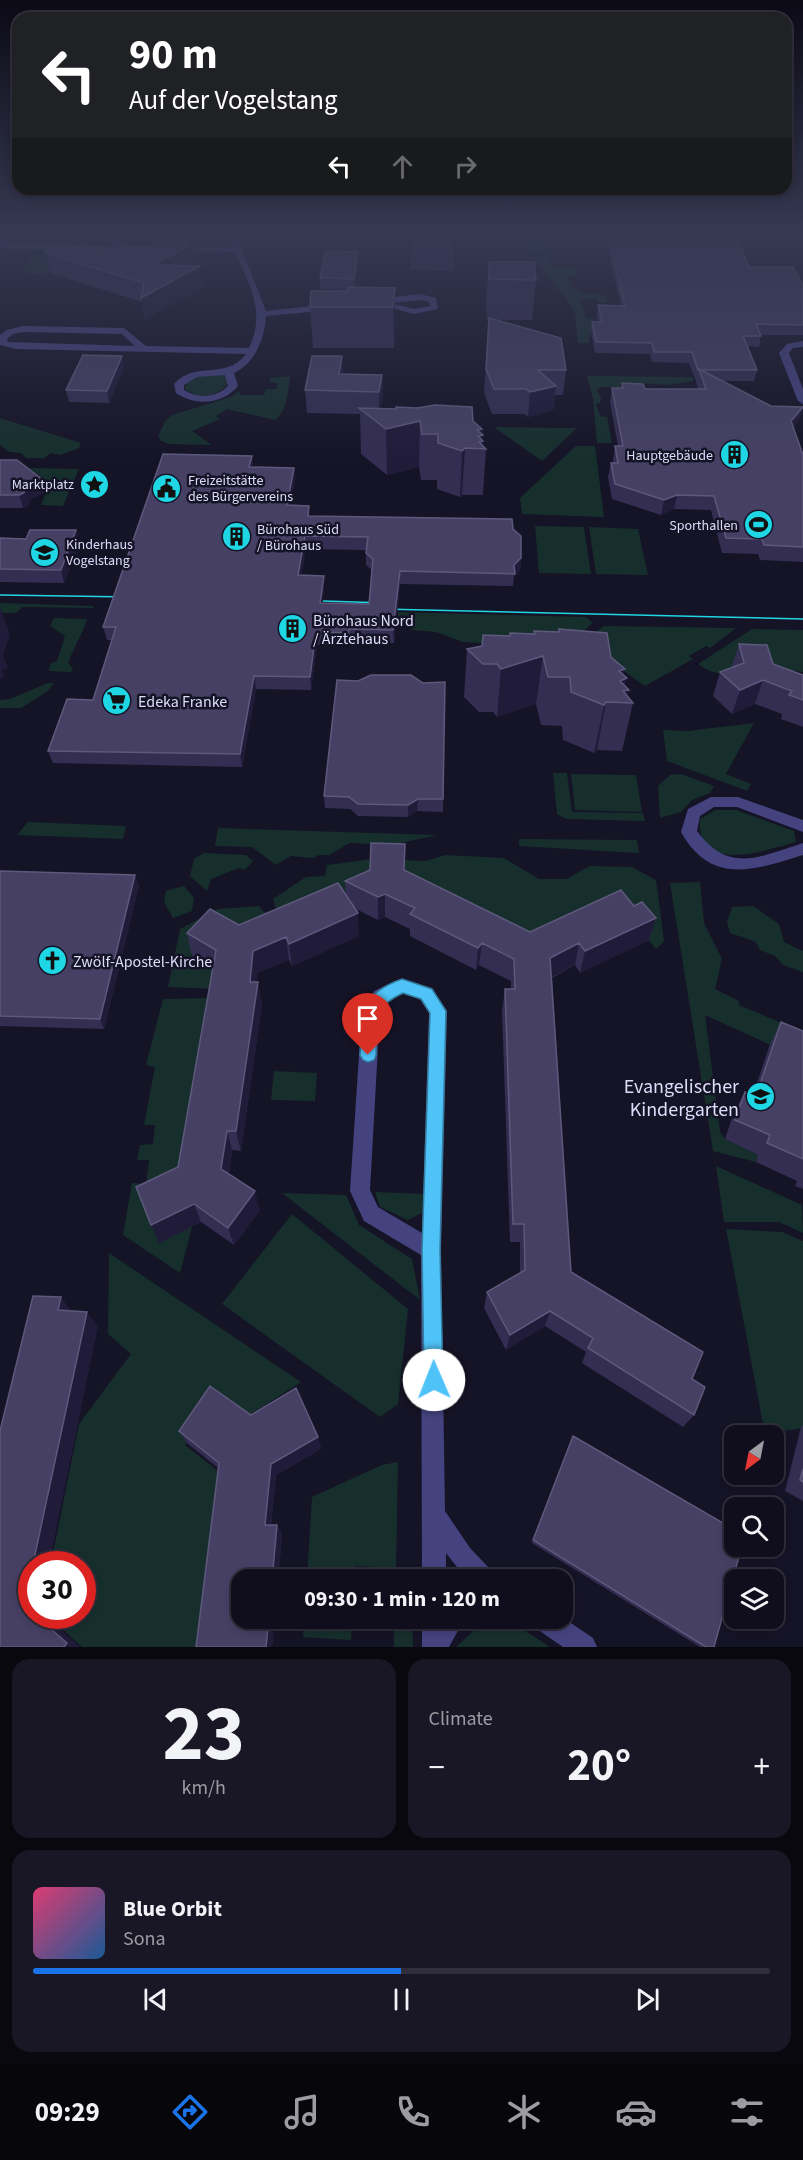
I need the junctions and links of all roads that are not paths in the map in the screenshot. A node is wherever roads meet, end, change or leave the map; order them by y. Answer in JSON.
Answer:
{"nodes":[{"id":1,"x":260,"y":309,"type":"edge"},
{"id":2,"x":311,"y":309,"type":"edge"},
{"id":3,"x":398,"y":309,"type":"edge"},
{"id":4,"x":431,"y":309,"type":"edge"},
{"id":5,"x":411,"y":312,"type":"joint"},
{"id":6,"x":262,"y":314,"type":"junction"},
{"id":7,"x":803,"y":344,"type":"edge"},
{"id":8,"x":143,"y":348,"type":"junction"},
{"id":9,"x":252,"y":351,"type":"junction"},
{"id":10,"x":229,"y":372,"type":"junction"},
{"id":11,"x":792,"y":372,"type":"junction"},
{"id":12,"x":803,"y":372,"type":"edge"},
{"id":13,"x":803,"y":401,"type":"edge"},
{"id":14,"x":803,"y":826,"type":"edge"},
{"id":15,"x":803,"y":849,"type":"edge"},
{"id":16,"x":431,"y":1250,"type":"junction"},
{"id":17,"x":435,"y":1517,"type":"junction"},
{"id":18,"x":434,"y":1569,"type":"edge"},
{"id":19,"x":473,"y":1569,"type":"edge"},
{"id":20,"x":434,"y":1629,"type":"edge"},
{"id":21,"x":446,"y":1629,"type":"edge"},
{"id":22,"x":559,"y":1629,"type":"edge"},
{"id":23,"x":435,"y":1645,"type":"edge"},
{"id":24,"x":584,"y":1647,"type":"edge"}],
"edges":[{"from":1,"to":6,"type":"street"},
{"from":2,"to":6,"type":"street"},
{"from":3,"to":5,"type":"street"},
{"from":4,"to":5,"type":"street"},
{"from":6,"to":9,"type":"street"},
{"from":7,"to":11,"type":"street"},
{"from":8,"to":8,"type":"street"},
{"from":8,"to":9,"type":"street"},
{"from":9,"to":10,"type":"street"},
{"from":10,"to":10,"type":"street"},
{"from":11,"to":12,"type":"street"},
{"from":11,"to":13,"type":"street"},
{"from":14,"to":15,"type":"street"},
{"from":16,"to":16,"type":"street"},
{"from":16,"to":17,"type":"street"},
{"from":17,"to":18,"type":"street"},
{"from":17,"to":19,"type":"street"},
{"from":20,"to":23,"type":"street"},
{"from":21,"to":23,"type":"street"},
{"from":22,"to":24,"type":"street"}]}
